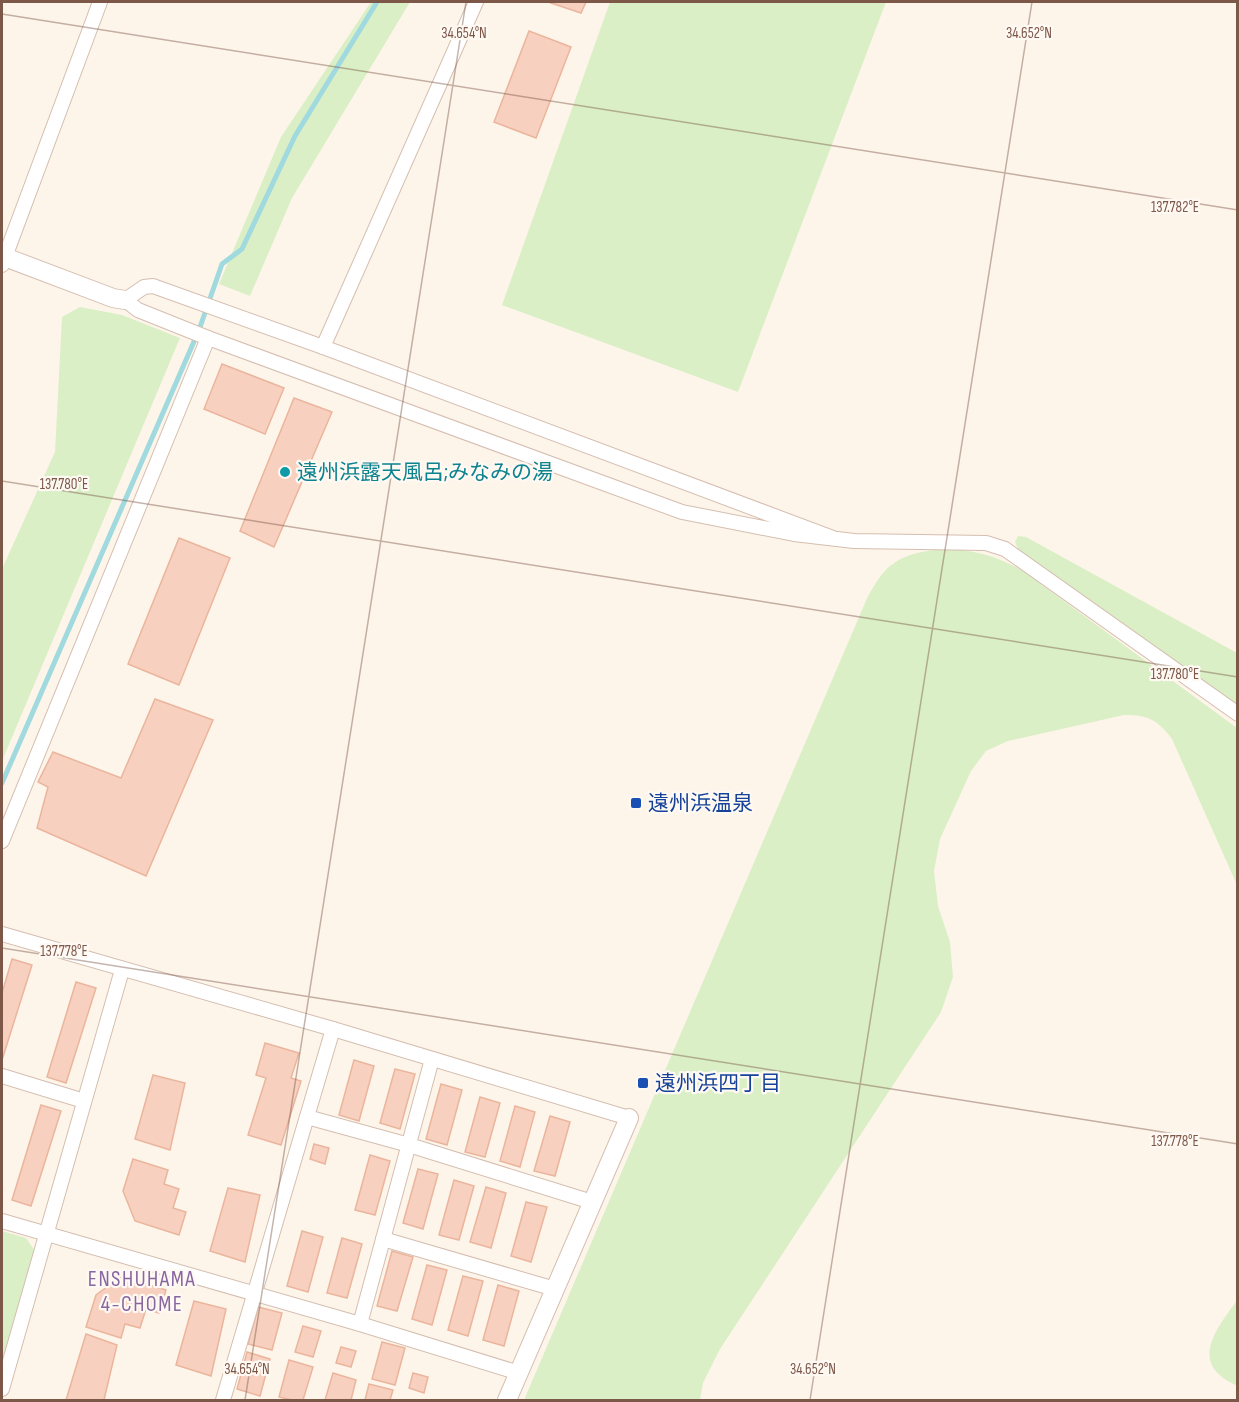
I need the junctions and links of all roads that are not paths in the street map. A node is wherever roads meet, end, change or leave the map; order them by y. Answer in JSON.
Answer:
{"nodes":[{"id":1,"x":100,"y":2,"type":"edge"},
{"id":2,"x":476,"y":2,"type":"edge"},
{"id":3,"x":2,"y":259,"type":"edge"},
{"id":4,"x":125,"y":300,"type":"junction"},
{"id":5,"x":208,"y":338,"type":"junction"},
{"id":6,"x":323,"y":347,"type":"junction"},
{"id":7,"x":833,"y":538,"type":"junction"},
{"id":8,"x":1238,"y":714,"type":"edge"},
{"id":9,"x":2,"y":841,"type":"edge"},
{"id":10,"x":2,"y":934,"type":"edge"},
{"id":11,"x":122,"y":970,"type":"junction"},
{"id":12,"x":333,"y":1029,"type":"junction"},
{"id":13,"x":432,"y":1059,"type":"junction"},
{"id":14,"x":2,"y":1076,"type":"edge"},
{"id":15,"x":84,"y":1101,"type":"junction"},
{"id":16,"x":307,"y":1117,"type":"junction"},
{"id":17,"x":629,"y":1118,"type":"joint"},
{"id":18,"x":409,"y":1145,"type":"junction"},
{"id":19,"x":592,"y":1202,"type":"junction"},
{"id":20,"x":2,"y":1221,"type":"edge"},
{"id":21,"x":46,"y":1236,"type":"junction"},
{"id":22,"x":383,"y":1239,"type":"junction"},
{"id":23,"x":555,"y":1289,"type":"junction"},
{"id":24,"x":254,"y":1294,"type":"junction"},
{"id":25,"x":360,"y":1324,"type":"junction"},
{"id":26,"x":519,"y":1373,"type":"junction"},
{"id":27,"x":2,"y":1389,"type":"edge"},
{"id":28,"x":228,"y":1399,"type":"edge"},
{"id":29,"x":507,"y":1401,"type":"edge"}],
"edges":[{"from":1,"to":3,"type":"street"},
{"from":2,"to":6,"type":"street"},
{"from":3,"to":4,"type":"street"},
{"from":4,"to":5,"type":"street"},
{"from":4,"to":6,"type":"street"},
{"from":5,"to":7,"type":"street"},
{"from":5,"to":9,"type":"street"},
{"from":6,"to":7,"type":"street"},
{"from":7,"to":8,"type":"street"},
{"from":10,"to":11,"type":"street"},
{"from":11,"to":12,"type":"street"},
{"from":11,"to":15,"type":"street"},
{"from":12,"to":13,"type":"street"},
{"from":12,"to":16,"type":"street"},
{"from":13,"to":17,"type":"street"},
{"from":13,"to":18,"type":"street"},
{"from":14,"to":15,"type":"street"},
{"from":15,"to":21,"type":"street"},
{"from":16,"to":18,"type":"street"},
{"from":16,"to":24,"type":"street"},
{"from":17,"to":19,"type":"street"},
{"from":18,"to":19,"type":"street"},
{"from":18,"to":22,"type":"street"},
{"from":19,"to":23,"type":"street"},
{"from":20,"to":21,"type":"street"},
{"from":21,"to":24,"type":"street"},
{"from":21,"to":27,"type":"street"},
{"from":22,"to":23,"type":"street"},
{"from":22,"to":25,"type":"street"},
{"from":23,"to":26,"type":"street"},
{"from":24,"to":25,"type":"street"},
{"from":24,"to":28,"type":"street"},
{"from":25,"to":26,"type":"street"},
{"from":26,"to":29,"type":"street"}]}
